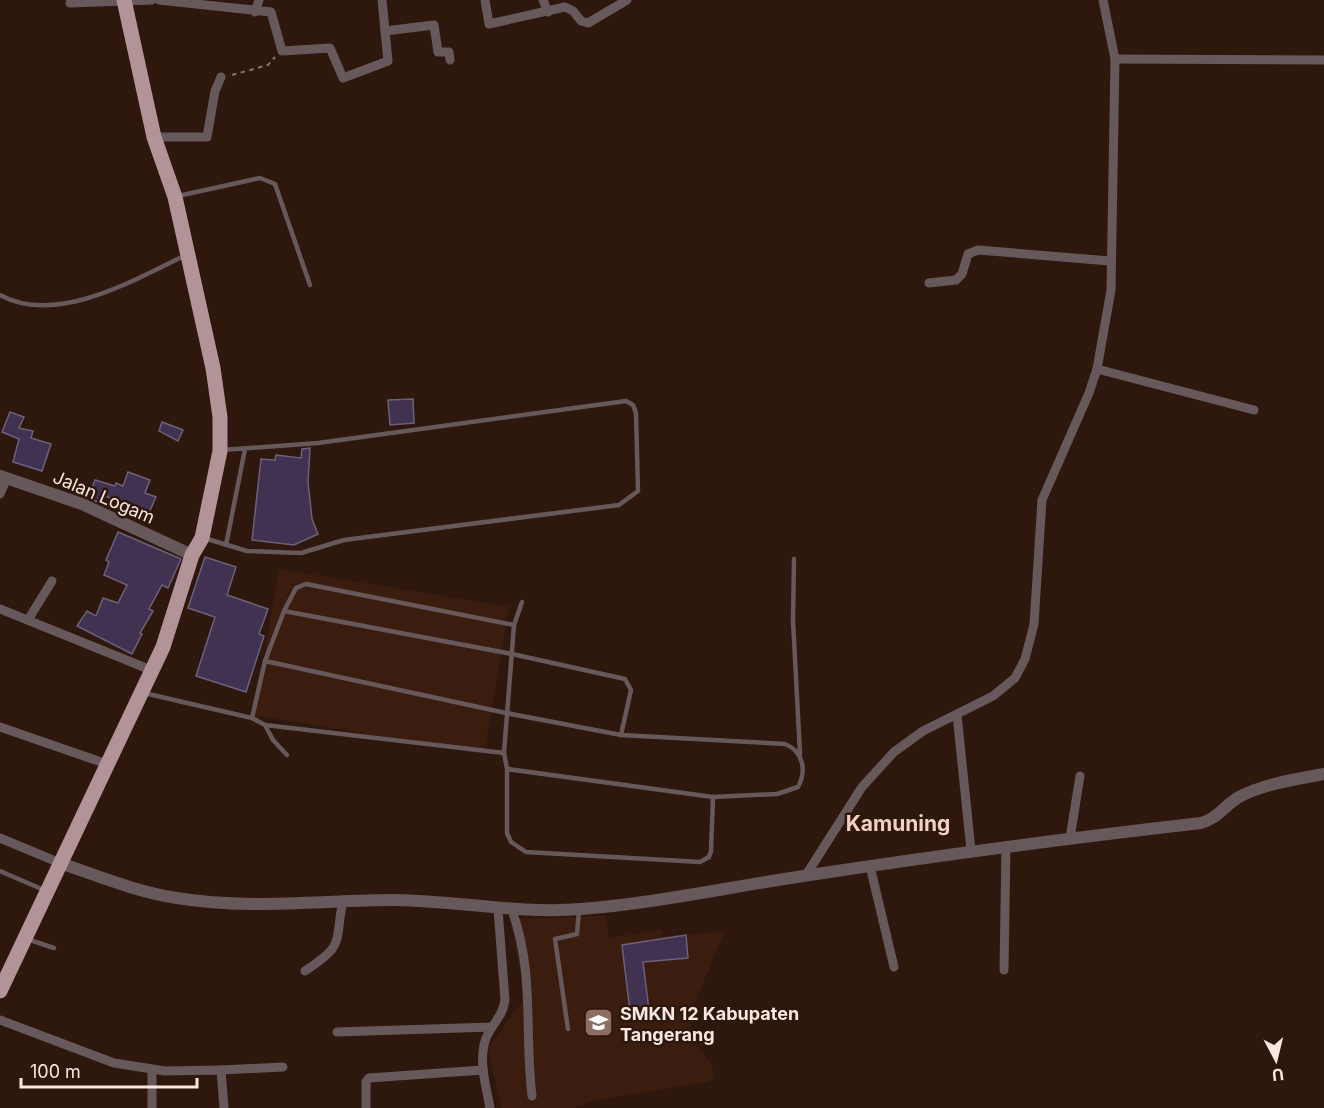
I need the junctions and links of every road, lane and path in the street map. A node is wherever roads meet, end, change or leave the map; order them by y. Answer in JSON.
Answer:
{"nodes":[{"id":1,"x":124,"y":0,"type":"edge"},
{"id":2,"x":152,"y":0,"type":"edge"},
{"id":3,"x":159,"y":0,"type":"edge"},
{"id":4,"x":259,"y":0,"type":"edge"},
{"id":5,"x":382,"y":0,"type":"edge"},
{"id":6,"x":485,"y":0,"type":"edge"},
{"id":7,"x":543,"y":0,"type":"edge"},
{"id":8,"x":627,"y":0,"type":"edge"},
{"id":9,"x":1103,"y":0,"type":"edge"},
{"id":10,"x":70,"y":3,"type":"dead end"},
{"id":11,"x":255,"y":12,"type":"junction"},
{"id":12,"x":548,"y":12,"type":"junction"},
{"id":13,"x":385,"y":32,"type":"junction"},
{"id":14,"x":280,"y":50,"type":"junction"},
{"id":15,"x":1115,"y":59,"type":"junction"},
{"id":16,"x":450,"y":60,"type":"dead end"},
{"id":17,"x":1324,"y":60,"type":"edge"},
{"id":18,"x":221,"y":77,"type":"joint"},
{"id":19,"x":154,"y":137,"type":"junction"},
{"id":20,"x":175,"y":197,"type":"junction"},
{"id":21,"x":188,"y":254,"type":"junction"},
{"id":22,"x":1110,"y":261,"type":"junction"},
{"id":23,"x":929,"y":284,"type":"dead end"},
{"id":24,"x":310,"y":285,"type":"dead end"},
{"id":25,"x":0,"y":295,"type":"edge"},
{"id":26,"x":1097,"y":369,"type":"junction"},
{"id":27,"x":1254,"y":410,"type":"dead end"},
{"id":28,"x":245,"y":449,"type":"junction"},
{"id":29,"x":220,"y":451,"type":"junction"},
{"id":30,"x":3,"y":477,"type":"edge"},
{"id":31,"x":0,"y":494,"type":"edge"},
{"id":32,"x":202,"y":538,"type":"junction"},
{"id":33,"x":226,"y":545,"type":"junction"},
{"id":34,"x":192,"y":555,"type":"junction"},
{"id":35,"x":794,"y":559,"type":"dead end"},
{"id":36,"x":52,"y":581,"type":"dead end"},
{"id":37,"x":522,"y":602,"type":"dead end"},
{"id":38,"x":0,"y":609,"type":"edge"},
{"id":39,"x":284,"y":611,"type":"junction"},
{"id":40,"x":28,"y":620,"type":"junction"},
{"id":41,"x":514,"y":626,"type":"junction"},
{"id":42,"x":512,"y":654,"type":"junction"},
{"id":43,"x":266,"y":661,"type":"junction"},
{"id":44,"x":151,"y":670,"type":"junction"},
{"id":45,"x":141,"y":692,"type":"junction"},
{"id":46,"x":506,"y":713,"type":"junction"},
{"id":47,"x":957,"y":715,"type":"junction"},
{"id":48,"x":252,"y":718,"type":"junction"},
{"id":49,"x":265,"y":725,"type":"junction"},
{"id":50,"x":0,"y":727,"type":"edge"},
{"id":51,"x":621,"y":735,"type":"junction"},
{"id":52,"x":504,"y":753,"type":"junction"},
{"id":53,"x":800,"y":754,"type":"junction"},
{"id":54,"x":287,"y":756,"type":"dead end"},
{"id":55,"x":107,"y":764,"type":"junction"},
{"id":56,"x":507,"y":769,"type":"junction"},
{"id":57,"x":1324,"y":774,"type":"edge"},
{"id":58,"x":1080,"y":776,"type":"dead end"},
{"id":59,"x":712,"y":797,"type":"junction"},
{"id":60,"x":0,"y":838,"type":"edge"},
{"id":61,"x":1070,"y":838,"type":"junction"},
{"id":62,"x":1006,"y":846,"type":"junction"},
{"id":63,"x":971,"y":850,"type":"junction"},
{"id":64,"x":60,"y":863,"type":"junction"},
{"id":65,"x":870,"y":866,"type":"junction"},
{"id":66,"x":0,"y":870,"type":"edge"},
{"id":67,"x":806,"y":875,"type":"junction"},
{"id":68,"x":46,"y":891,"type":"junction"},
{"id":69,"x":343,"y":900,"type":"junction"},
{"id":70,"x":498,"y":909,"type":"junction"},
{"id":71,"x":579,"y":909,"type":"junction"},
{"id":72,"x":512,"y":910,"type":"junction"},
{"id":73,"x":25,"y":938,"type":"junction"},
{"id":74,"x":54,"y":948,"type":"dead end"},
{"id":75,"x":894,"y":967,"type":"dead end"},
{"id":76,"x":1004,"y":970,"type":"dead end"},
{"id":77,"x":305,"y":971,"type":"dead end"},
{"id":78,"x":0,"y":991,"type":"edge"},
{"id":79,"x":0,"y":1020,"type":"edge"},
{"id":80,"x":492,"y":1027,"type":"junction"},
{"id":81,"x":568,"y":1029,"type":"dead end"},
{"id":82,"x":337,"y":1032,"type":"dead end"},
{"id":83,"x":283,"y":1066,"type":"dead end"},
{"id":84,"x":152,"y":1070,"type":"junction"},
{"id":85,"x":222,"y":1070,"type":"junction"},
{"id":86,"x":483,"y":1070,"type":"junction"},
{"id":87,"x":532,"y":1096,"type":"dead end"},
{"id":88,"x":152,"y":1108,"type":"edge"},
{"id":89,"x":224,"y":1108,"type":"edge"},
{"id":90,"x":366,"y":1108,"type":"edge"},
{"id":91,"x":490,"y":1108,"type":"edge"}],
"edges":[{"from":1,"to":2,"type":"street"},
{"from":1,"to":10,"type":"street"},
{"from":1,"to":19,"type":"main road"},
{"from":3,"to":11,"type":"street"},
{"from":4,"to":11,"type":"street"},
{"from":5,"to":13,"type":"street"},
{"from":6,"to":12,"type":"street"},
{"from":7,"to":12,"type":"street"},
{"from":8,"to":12,"type":"street"},
{"from":9,"to":15,"type":"street"},
{"from":11,"to":14,"type":"street"},
{"from":13,"to":14,"type":"street"},
{"from":13,"to":16,"type":"street"},
{"from":14,"to":18,"type":"path"},
{"from":15,"to":17,"type":"street"},
{"from":15,"to":22,"type":"street"},
{"from":18,"to":19,"type":"street"},
{"from":19,"to":20,"type":"main road"},
{"from":20,"to":21,"type":"main road"},
{"from":20,"to":24,"type":"lane"},
{"from":21,"to":25,"type":"lane"},
{"from":21,"to":29,"type":"main road"},
{"from":22,"to":23,"type":"street"},
{"from":22,"to":26,"type":"street"},
{"from":26,"to":27,"type":"street"},
{"from":26,"to":47,"type":"street"},
{"from":28,"to":29,"type":"lane"},
{"from":28,"to":33,"type":"lane"},
{"from":28,"to":33,"type":"lane"},
{"from":29,"to":32,"type":"main road"},
{"from":30,"to":31,"type":"street"},
{"from":30,"to":34,"type":"street","name":"Jalan Logam"},
{"from":32,"to":33,"type":"lane"},
{"from":32,"to":34,"type":"main road"},
{"from":34,"to":44,"type":"main road"},
{"from":35,"to":53,"type":"lane"},
{"from":36,"to":40,"type":"street"},
{"from":37,"to":41,"type":"lane"},
{"from":38,"to":40,"type":"street"},
{"from":39,"to":41,"type":"lane"},
{"from":39,"to":42,"type":"lane"},
{"from":39,"to":43,"type":"lane"},
{"from":40,"to":44,"type":"street"},
{"from":41,"to":42,"type":"lane"},
{"from":42,"to":46,"type":"lane"},
{"from":42,"to":51,"type":"lane"},
{"from":43,"to":46,"type":"lane"},
{"from":43,"to":48,"type":"lane"},
{"from":44,"to":45,"type":"main road"},
{"from":45,"to":48,"type":"lane"},
{"from":45,"to":55,"type":"main road"},
{"from":46,"to":51,"type":"lane"},
{"from":46,"to":52,"type":"lane"},
{"from":47,"to":63,"type":"street"},
{"from":47,"to":67,"type":"street"},
{"from":48,"to":49,"type":"lane"},
{"from":49,"to":52,"type":"lane"},
{"from":49,"to":54,"type":"lane"},
{"from":50,"to":55,"type":"street"},
{"from":51,"to":53,"type":"lane"},
{"from":52,"to":56,"type":"lane"},
{"from":53,"to":59,"type":"lane"},
{"from":55,"to":64,"type":"main road"},
{"from":56,"to":59,"type":"lane"},
{"from":56,"to":59,"type":"lane"},
{"from":57,"to":61,"type":"street"},
{"from":58,"to":61,"type":"street"},
{"from":60,"to":64,"type":"street"},
{"from":61,"to":62,"type":"street"},
{"from":62,"to":63,"type":"street"},
{"from":62,"to":76,"type":"street"},
{"from":63,"to":65,"type":"street"},
{"from":64,"to":68,"type":"main road"},
{"from":64,"to":69,"type":"street"},
{"from":65,"to":67,"type":"street"},
{"from":65,"to":75,"type":"street"},
{"from":66,"to":68,"type":"lane"},
{"from":67,"to":71,"type":"street"},
{"from":68,"to":73,"type":"main road"},
{"from":69,"to":70,"type":"street"},
{"from":69,"to":77,"type":"street"},
{"from":70,"to":72,"type":"street"},
{"from":70,"to":80,"type":"street"},
{"from":71,"to":72,"type":"street"},
{"from":71,"to":81,"type":"lane"},
{"from":72,"to":87,"type":"street"},
{"from":73,"to":74,"type":"lane"},
{"from":73,"to":78,"type":"main road"},
{"from":79,"to":84,"type":"street"},
{"from":80,"to":82,"type":"street"},
{"from":80,"to":86,"type":"street"},
{"from":83,"to":85,"type":"street"},
{"from":84,"to":85,"type":"street"},
{"from":84,"to":88,"type":"street"},
{"from":85,"to":89,"type":"street"},
{"from":86,"to":90,"type":"street"},
{"from":86,"to":91,"type":"street"}]}
